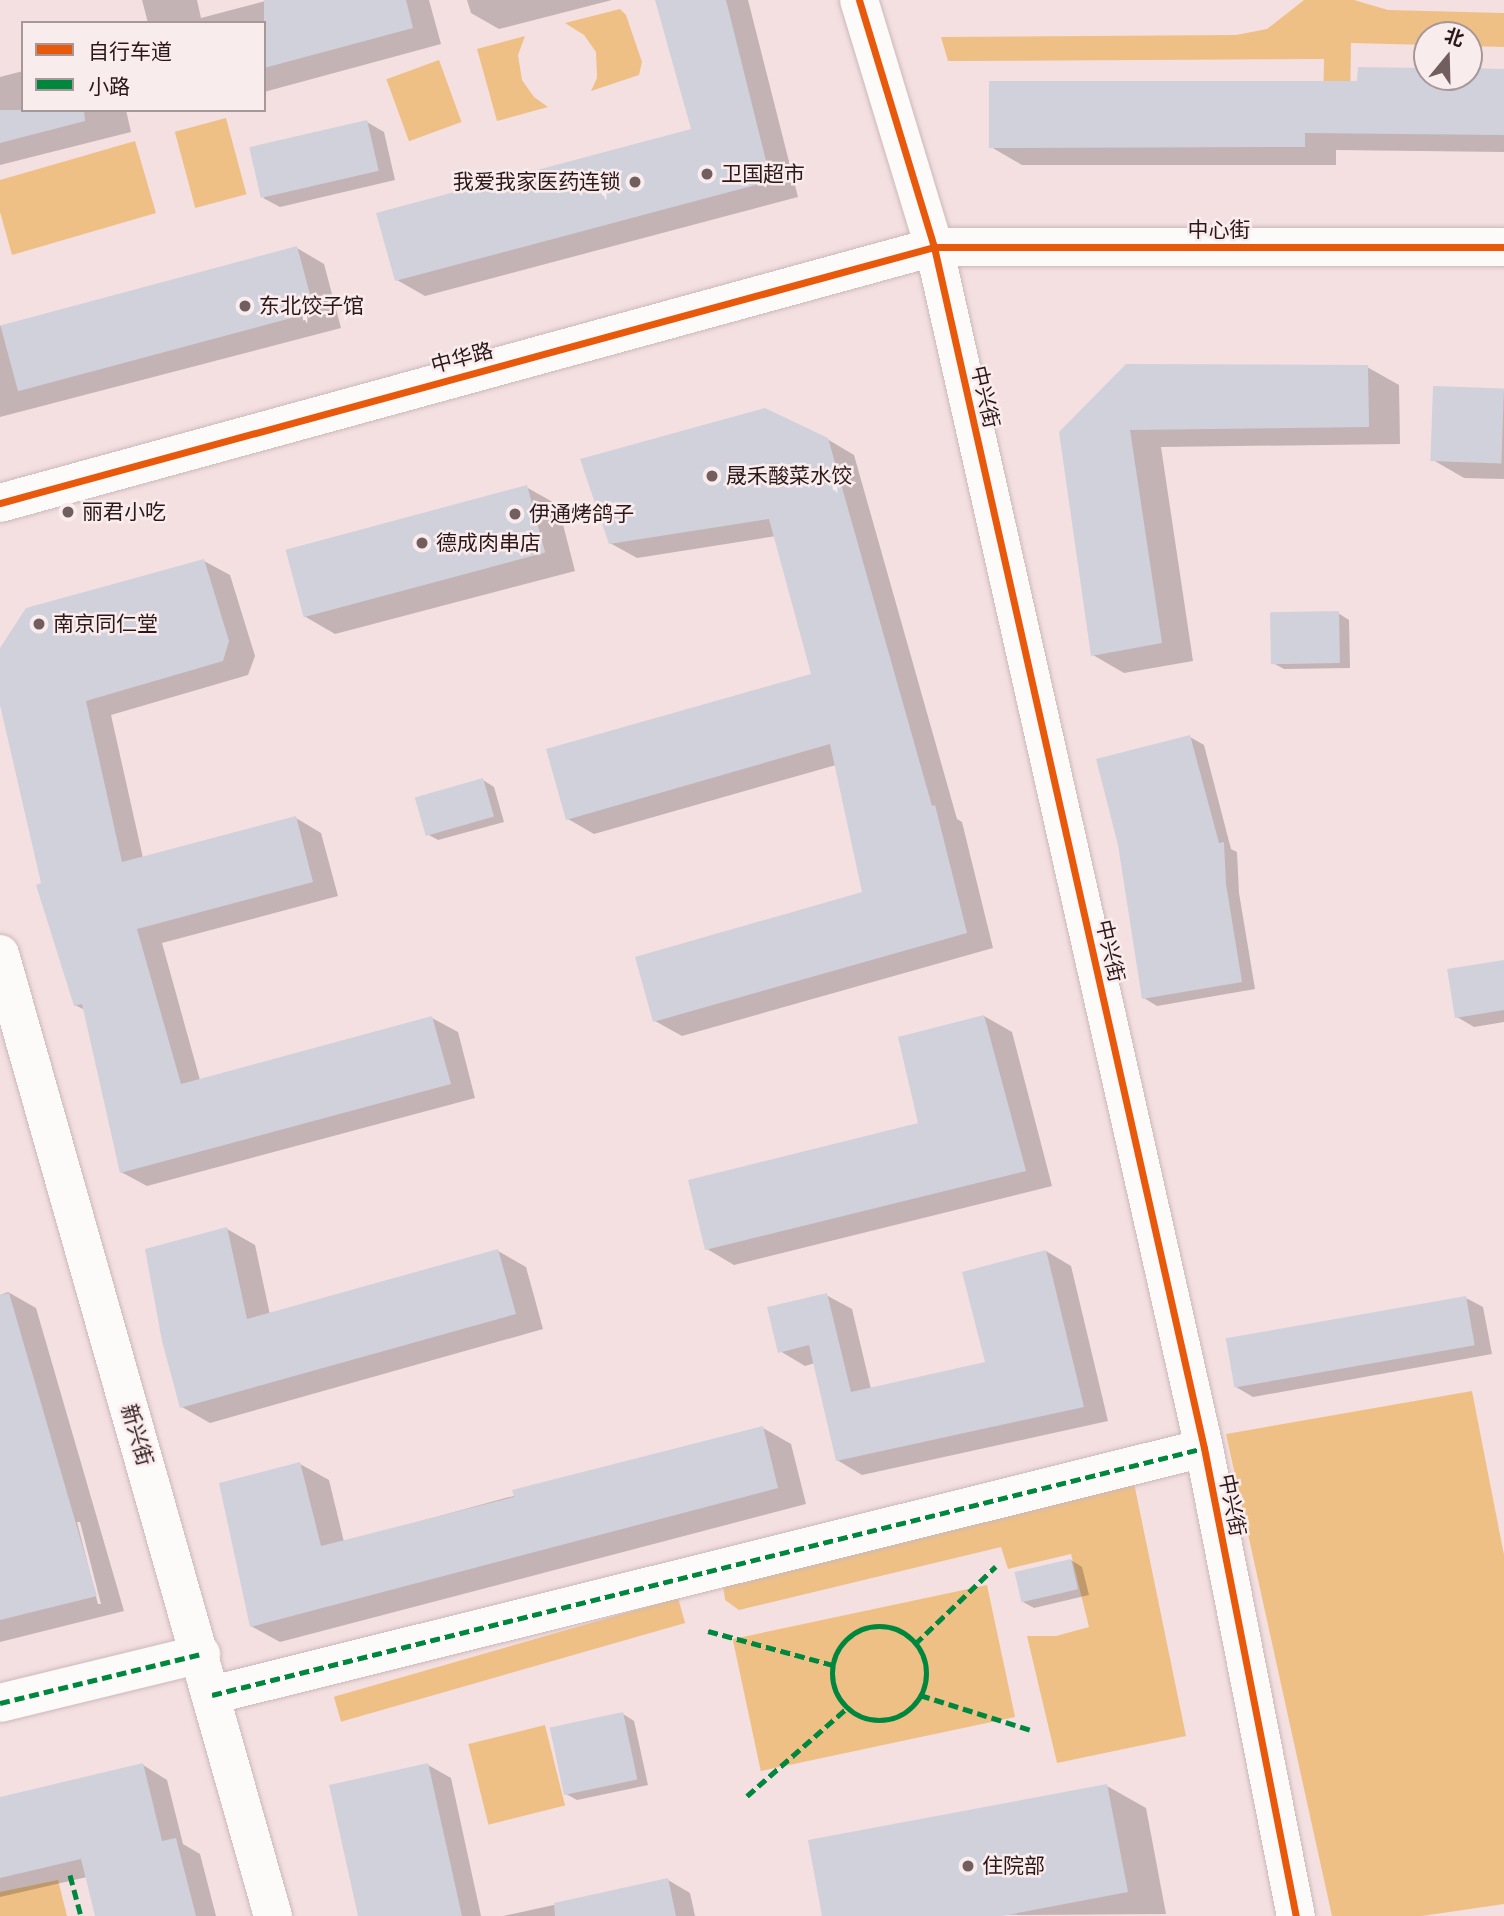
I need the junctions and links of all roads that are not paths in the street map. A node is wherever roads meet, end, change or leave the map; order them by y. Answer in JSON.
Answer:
{"nodes":[{"id":1,"x":859,"y":0,"type":"edge"},
{"id":2,"x":934,"y":247,"type":"junction"},
{"id":3,"x":1504,"y":247,"type":"edge"},
{"id":4,"x":0,"y":503,"type":"edge"},
{"id":5,"x":0,"y":954,"type":"edge"},
{"id":6,"x":8,"y":1011,"type":"edge"},
{"id":7,"x":1203,"y":1448,"type":"junction"},
{"id":8,"x":201,"y":1654,"type":"junction"},
{"id":9,"x":212,"y":1695,"type":"junction"},
{"id":10,"x":0,"y":1703,"type":"edge"},
{"id":11,"x":273,"y":1916,"type":"edge"},
{"id":12,"x":1296,"y":1916,"type":"edge"}],
"edges":[{"from":1,"to":2,"type":"street","name":"中兴街"},
{"from":2,"to":3,"type":"street","name":"中心街"},
{"from":2,"to":4,"type":"street","name":"中华路"},
{"from":2,"to":7,"type":"street","name":"中兴街"},
{"from":5,"to":6,"type":"street","name":"新兴街"},
{"from":6,"to":8,"type":"street","name":"新兴街"},
{"from":7,"to":9,"type":"street"},
{"from":7,"to":12,"type":"street","name":"中兴街"},
{"from":8,"to":9,"type":"street","name":"新兴街"},
{"from":8,"to":10,"type":"street"},
{"from":9,"to":11,"type":"street","name":"新兴街"}]}
